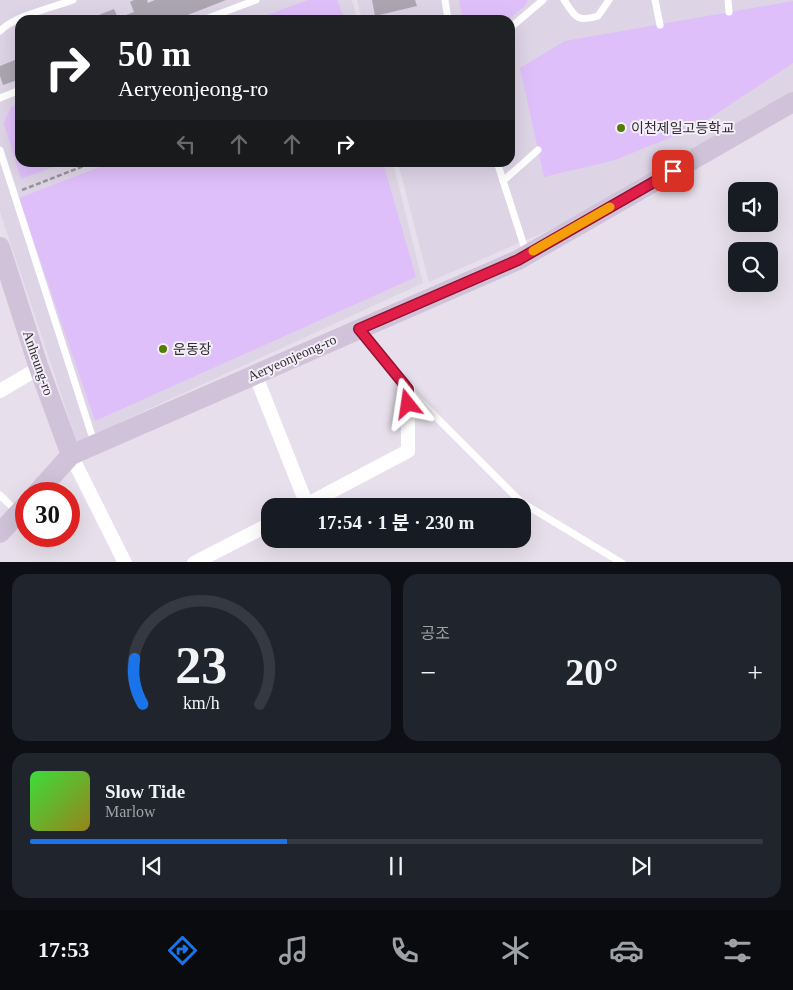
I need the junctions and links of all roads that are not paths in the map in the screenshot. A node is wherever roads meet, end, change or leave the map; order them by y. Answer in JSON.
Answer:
{"nodes":[{"id":1,"x":74,"y":0,"type":"edge"},
{"id":2,"x":256,"y":0,"type":"edge"},
{"id":3,"x":445,"y":0,"type":"edge"},
{"id":4,"x":543,"y":0,"type":"edge"},
{"id":5,"x":564,"y":0,"type":"edge"},
{"id":6,"x":610,"y":0,"type":"edge"},
{"id":7,"x":655,"y":0,"type":"edge"},
{"id":8,"x":728,"y":0,"type":"edge"},
{"id":9,"x":730,"y":12,"type":"dead end"},
{"id":10,"x":31,"y":15,"type":"edge"},
{"id":11,"x":217,"y":15,"type":"edge"},
{"id":12,"x":447,"y":15,"type":"edge"},
{"id":13,"x":15,"y":22,"type":"edge"},
{"id":14,"x":515,"y":24,"type":"edge"},
{"id":15,"x":660,"y":25,"type":"dead end"},
{"id":16,"x":0,"y":31,"type":"edge"},
{"id":17,"x":15,"y":92,"type":"edge"},
{"id":18,"x":0,"y":98,"type":"edge"},
{"id":19,"x":793,"y":102,"type":"edge"},
{"id":20,"x":0,"y":150,"type":"edge"},
{"id":21,"x":538,"y":150,"type":"dead end"},
{"id":22,"x":499,"y":167,"type":"edge"},
{"id":23,"x":503,"y":181,"type":"junction"},
{"id":24,"x":0,"y":247,"type":"edge"},
{"id":25,"x":527,"y":255,"type":"junction"},
{"id":26,"x":3,"y":272,"type":"edge"},
{"id":27,"x":359,"y":329,"type":"junction"},
{"id":28,"x":39,"y":368,"type":"junction"},
{"id":29,"x":255,"y":374,"type":"junction"},
{"id":30,"x":408,"y":389,"type":"junction"},
{"id":31,"x":0,"y":391,"type":"edge"},
{"id":32,"x":94,"y":445,"type":"junction"},
{"id":33,"x":72,"y":455,"type":"junction"},
{"id":34,"x":47,"y":482,"type":"edge"},
{"id":35,"x":0,"y":495,"type":"edge"},
{"id":36,"x":303,"y":498,"type":"edge"},
{"id":37,"x":321,"y":498,"type":"edge"},
{"id":38,"x":15,"y":505,"type":"edge"},
{"id":39,"x":15,"y":517,"type":"edge"},
{"id":40,"x":261,"y":528,"type":"edge"},
{"id":41,"x":0,"y":534,"type":"edge"},
{"id":42,"x":125,"y":562,"type":"edge"},
{"id":43,"x":194,"y":562,"type":"edge"},
{"id":44,"x":622,"y":562,"type":"edge"}],
"edges":[{"from":1,"to":10,"type":"lane"},
{"from":2,"to":11,"type":"lane"},
{"from":3,"to":12,"type":"lane"},
{"from":4,"to":14,"type":"lane"},
{"from":5,"to":6,"type":"lane"},
{"from":7,"to":15,"type":"lane"},
{"from":8,"to":9,"type":"lane"},
{"from":13,"to":16,"type":"lane"},
{"from":17,"to":18,"type":"lane"},
{"from":19,"to":25,"type":"street","name":"Aeryeonjeong-ro"},
{"from":20,"to":32,"type":"lane"},
{"from":21,"to":23,"type":"lane"},
{"from":22,"to":23,"type":"lane"},
{"from":23,"to":25,"type":"lane"},
{"from":24,"to":26,"type":"street","name":"Anheung-ro"},
{"from":25,"to":27,"type":"street","name":"Aeryeonjeong-ro"},
{"from":26,"to":28,"type":"street","name":"Anheung-ro"},
{"from":27,"to":29,"type":"street","name":"Aeryeonjeong-ro"},
{"from":27,"to":30,"type":"lane"},
{"from":28,"to":31,"type":"street"},
{"from":28,"to":33,"type":"street","name":"Anheung-ro"},
{"from":29,"to":32,"type":"street","name":"Aeryeonjeong-ro"},
{"from":29,"to":36,"type":"street"},
{"from":30,"to":37,"type":"street"},
{"from":30,"to":44,"type":"lane"},
{"from":32,"to":33,"type":"street","name":"Aeryeonjeong-ro"},
{"from":33,"to":34,"type":"street","name":"Aeryeonjeong-ro"},
{"from":33,"to":42,"type":"street"},
{"from":35,"to":38,"type":"lane"},
{"from":39,"to":41,"type":"street"},
{"from":40,"to":43,"type":"street"}]}
